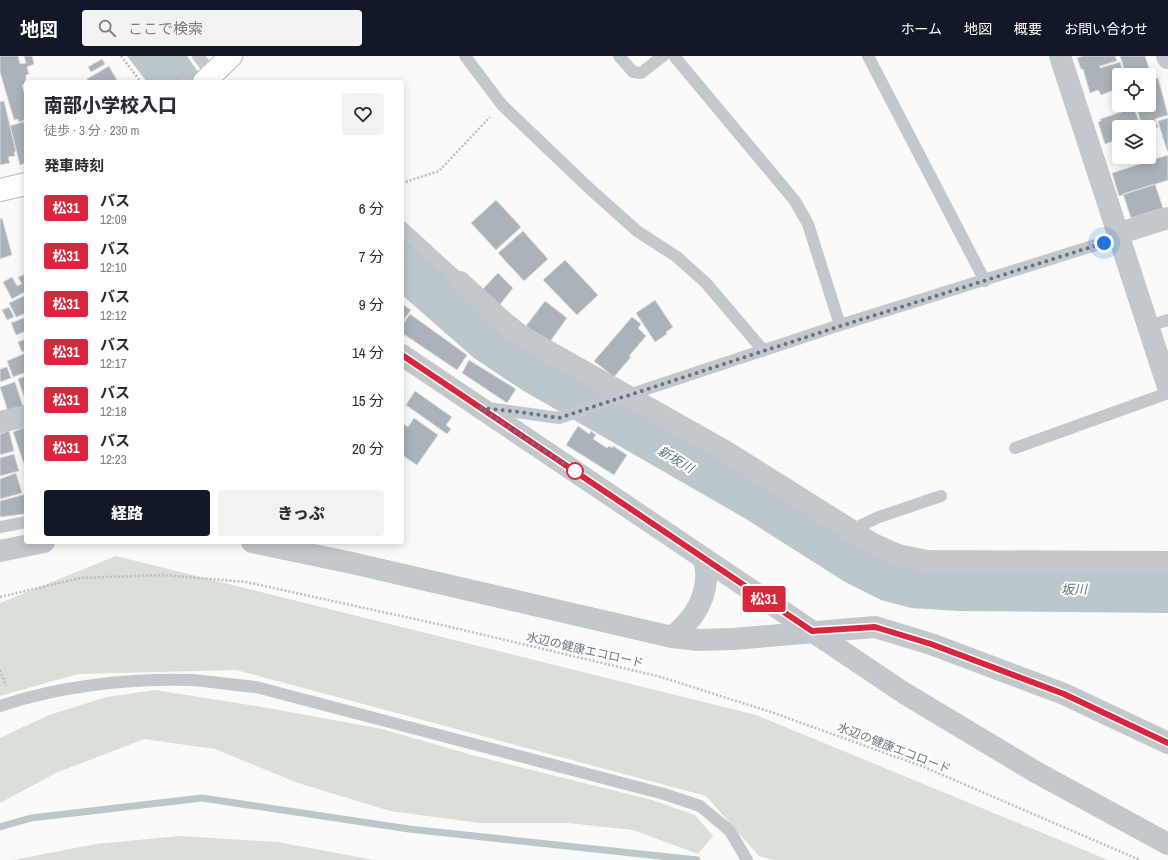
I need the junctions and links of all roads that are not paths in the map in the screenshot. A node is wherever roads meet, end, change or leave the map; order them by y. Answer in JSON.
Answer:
{"nodes":[{"id":1,"x":198,"y":56,"type":"edge"},
{"id":2,"x":231,"y":56,"type":"edge"},
{"id":3,"x":464,"y":56,"type":"edge"},
{"id":4,"x":619,"y":56,"type":"edge"},
{"id":5,"x":662,"y":56,"type":"edge"},
{"id":6,"x":674,"y":56,"type":"edge"},
{"id":7,"x":868,"y":56,"type":"edge"},
{"id":8,"x":1060,"y":56,"type":"edge"},
{"id":9,"x":208,"y":78,"type":"edge"},
{"id":10,"x":24,"y":184,"type":"edge"},
{"id":11,"x":0,"y":190,"type":"edge"},
{"id":12,"x":1168,"y":218,"type":"edge"},
{"id":13,"x":404,"y":228,"type":"edge"},
{"id":14,"x":1118,"y":236,"type":"junction"},
{"id":15,"x":986,"y":281,"type":"junction"},
{"id":16,"x":460,"y":282,"type":"joint"},
{"id":17,"x":1158,"y":323,"type":"edge"},
{"id":18,"x":840,"y":326,"type":"junction"},
{"id":19,"x":763,"y":350,"type":"junction"},
{"id":20,"x":404,"y":360,"type":"edge"},
{"id":21,"x":1168,"y":387,"type":"edge"},
{"id":22,"x":1168,"y":393,"type":"edge"},
{"id":23,"x":628,"y":395,"type":"junction"},
{"id":24,"x":480,"y":408,"type":"junction"},
{"id":25,"x":24,"y":416,"type":"edge"},
{"id":26,"x":0,"y":422,"type":"edge"},
{"id":27,"x":1015,"y":448,"type":"dead end"},
{"id":28,"x":941,"y":496,"type":"dead end"},
{"id":29,"x":24,"y":522,"type":"edge"},
{"id":30,"x":0,"y":527,"type":"edge"},
{"id":31,"x":850,"y":531,"type":"junction"},
{"id":32,"x":34,"y":544,"type":"edge"},
{"id":33,"x":262,"y":544,"type":"edge"},
{"id":34,"x":0,"y":551,"type":"edge"},
{"id":35,"x":704,"y":558,"type":"junction"},
{"id":36,"x":1168,"y":562,"type":"edge"},
{"id":37,"x":812,"y":631,"type":"junction"},
{"id":38,"x":672,"y":637,"type":"junction"},
{"id":39,"x":0,"y":706,"type":"edge"},
{"id":40,"x":1168,"y":743,"type":"edge"},
{"id":41,"x":1168,"y":844,"type":"edge"},
{"id":42,"x":747,"y":860,"type":"edge"}],
"edges":[{"from":1,"to":9,"type":"lane"},
{"from":2,"to":9,"type":"main road"},
{"from":3,"to":19,"type":"lane"},
{"from":4,"to":5,"type":"lane"},
{"from":6,"to":18,"type":"lane"},
{"from":7,"to":15,"type":"lane"},
{"from":8,"to":14,"type":"street"},
{"from":10,"to":11,"type":"main road"},
{"from":12,"to":14,"type":"street"},
{"from":13,"to":16,"type":"lane"},
{"from":14,"to":15,"type":"lane"},
{"from":14,"to":17,"type":"street"},
{"from":15,"to":18,"type":"lane"},
{"from":16,"to":23,"type":"street"},
{"from":17,"to":21,"type":"street"},
{"from":18,"to":19,"type":"lane"},
{"from":19,"to":23,"type":"lane"},
{"from":20,"to":24,"type":"street"},
{"from":22,"to":27,"type":"lane"},
{"from":23,"to":24,"type":"lane"},
{"from":23,"to":31,"type":"street"},
{"from":24,"to":35,"type":"street"},
{"from":25,"to":26,"type":"street"},
{"from":28,"to":31,"type":"lane"},
{"from":29,"to":30,"type":"lane"},
{"from":31,"to":36,"type":"street"},
{"from":32,"to":34,"type":"street"},
{"from":33,"to":38,"type":"street"},
{"from":35,"to":37,"type":"street"},
{"from":35,"to":38,"type":"street"},
{"from":37,"to":38,"type":"street"},
{"from":37,"to":40,"type":"street"},
{"from":37,"to":41,"type":"street"},
{"from":39,"to":42,"type":"lane"}]}
